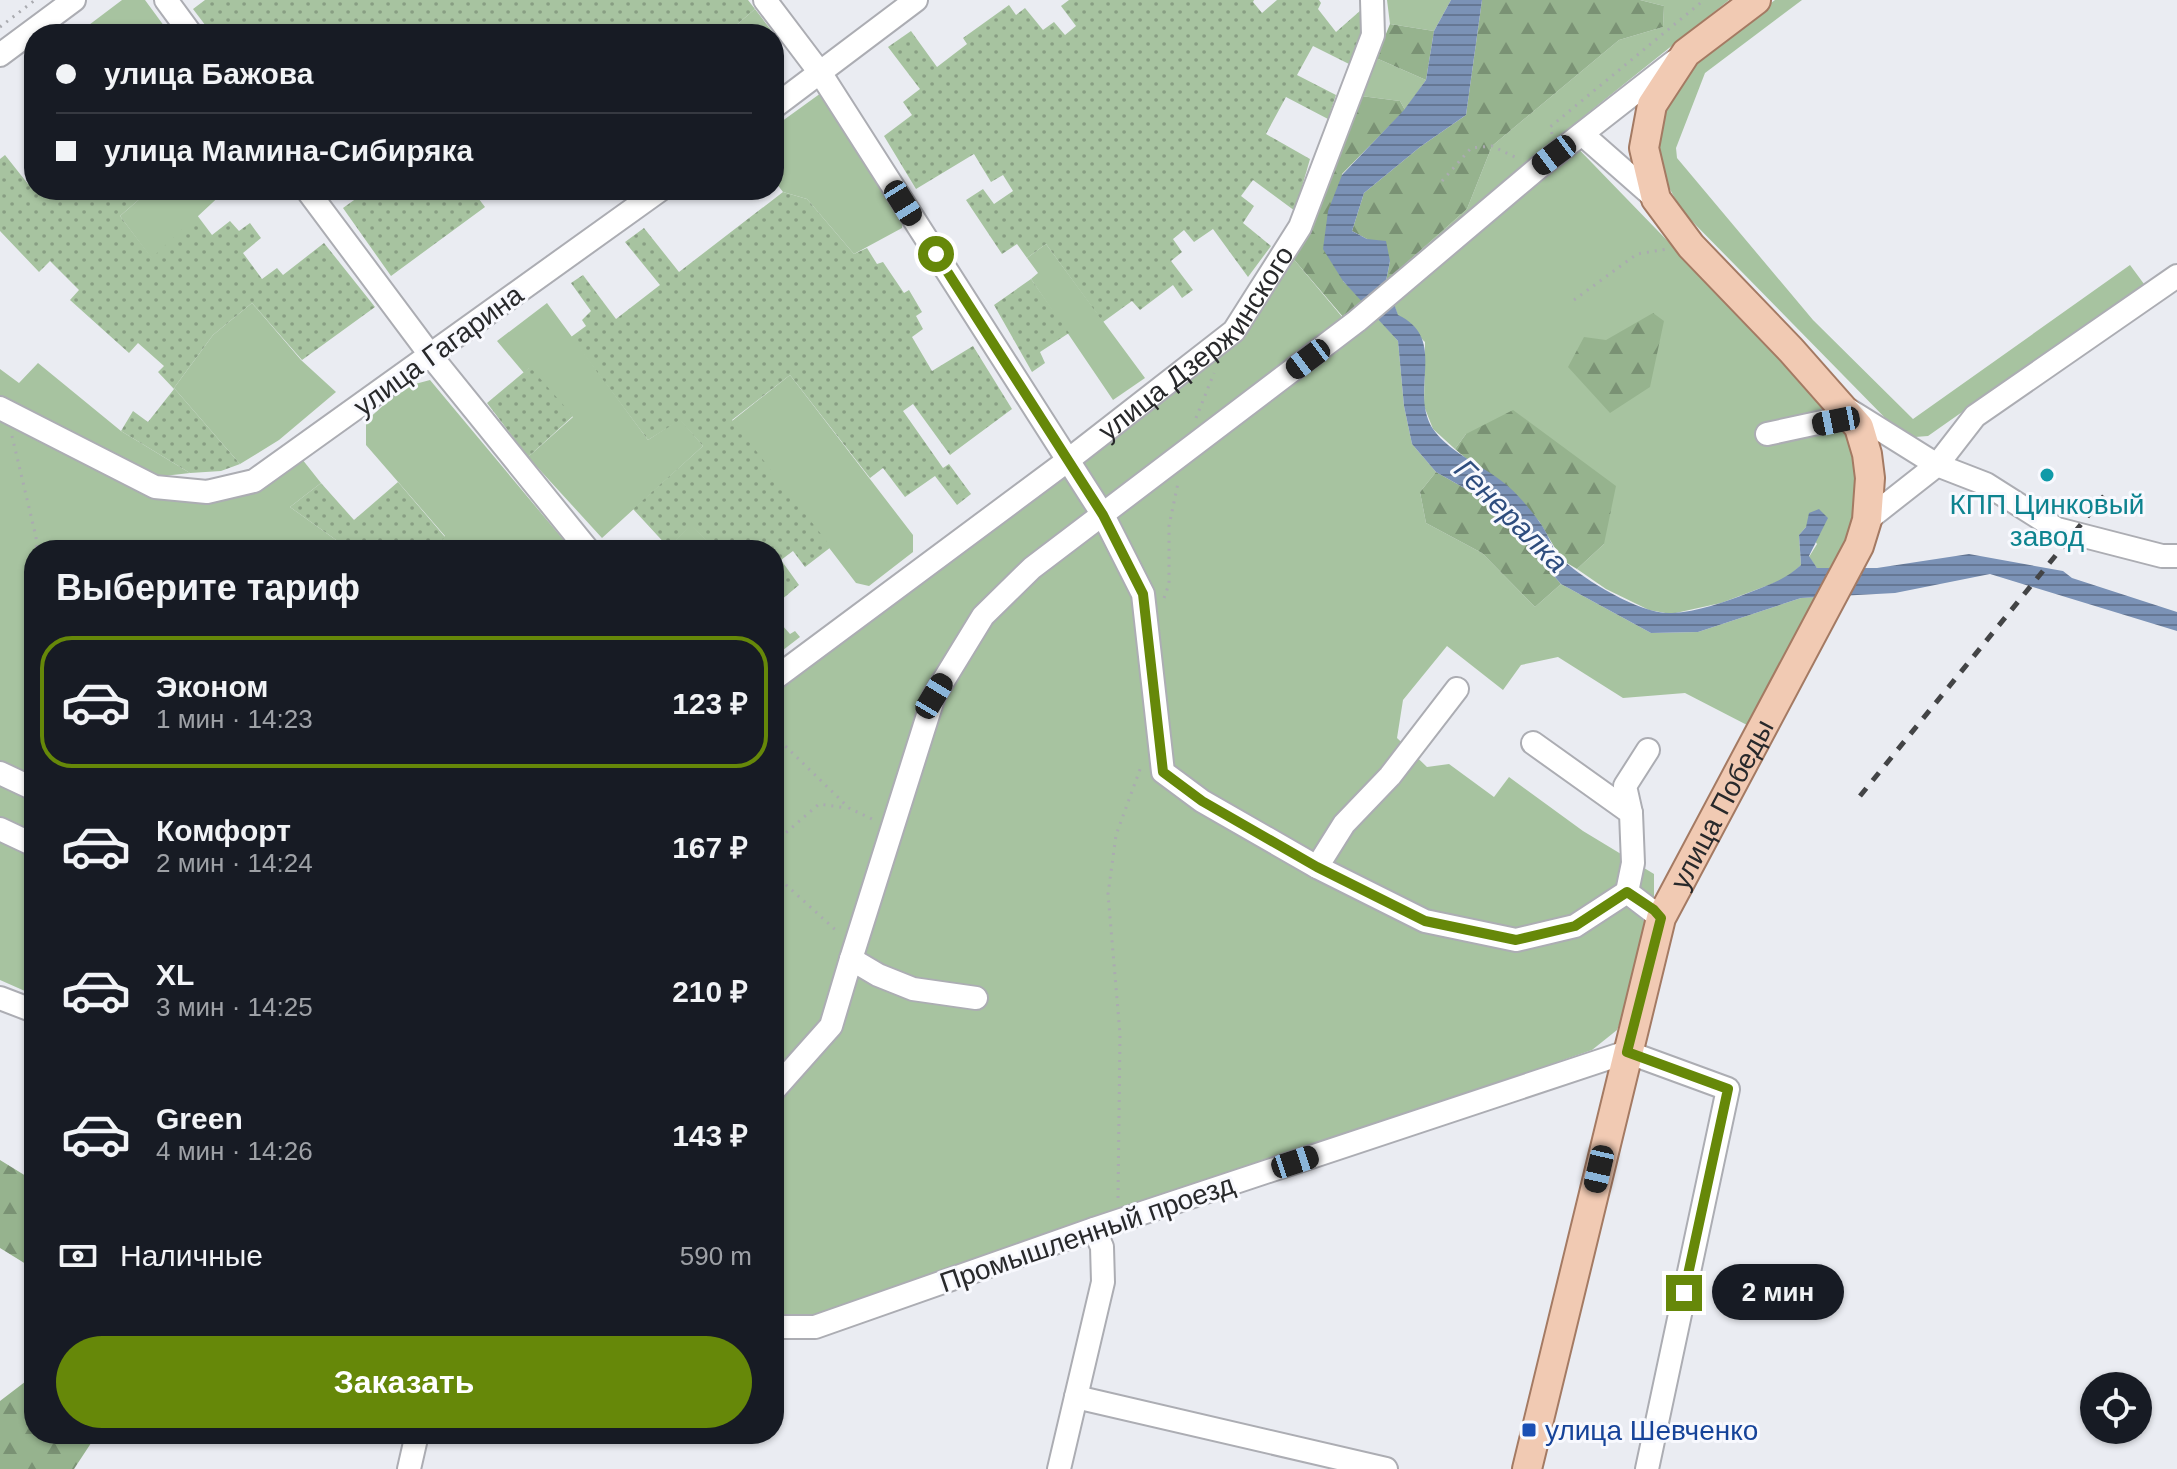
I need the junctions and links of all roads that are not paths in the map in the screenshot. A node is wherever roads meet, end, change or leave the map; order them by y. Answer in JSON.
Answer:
{"nodes":[{"id":1,"x":74,"y":0,"type":"edge"},
{"id":2,"x":166,"y":0,"type":"edge"},
{"id":3,"x":765,"y":0,"type":"edge"},
{"id":4,"x":916,"y":0,"type":"edge"},
{"id":5,"x":1372,"y":0,"type":"edge"},
{"id":6,"x":1756,"y":0,"type":"edge"},
{"id":7,"x":42,"y":24,"type":"edge"},
{"id":8,"x":184,"y":24,"type":"edge"},
{"id":9,"x":783,"y":24,"type":"edge"},
{"id":10,"x":784,"y":25,"type":"edge"},
{"id":11,"x":24,"y":37,"type":"edge"},
{"id":12,"x":1686,"y":53,"type":"junction"},
{"id":13,"x":0,"y":55,"type":"edge"},
{"id":14,"x":821,"y":74,"type":"junction"},
{"id":15,"x":784,"y":100,"type":"edge"},
{"id":16,"x":1582,"y":134,"type":"junction"},
{"id":17,"x":1656,"y":199,"type":"junction"},
{"id":18,"x":314,"y":200,"type":"edge"},
{"id":19,"x":646,"y":200,"type":"edge"},
{"id":20,"x":2177,"y":276,"type":"edge"},
{"id":21,"x":431,"y":356,"type":"junction"},
{"id":22,"x":4,"y":410,"type":"edge"},
{"id":23,"x":1846,"y":410,"type":"junction"},
{"id":24,"x":1767,"y":434,"type":"dead end"},
{"id":25,"x":1067,"y":461,"type":"junction"},
{"id":26,"x":1937,"y":465,"type":"junction"},
{"id":27,"x":1103,"y":515,"type":"junction"},
{"id":28,"x":1863,"y":533,"type":"junction"},
{"id":29,"x":580,"y":540,"type":"edge"},
{"id":30,"x":2177,"y":556,"type":"edge"},
{"id":31,"x":784,"y":672,"type":"edge"},
{"id":32,"x":1457,"y":689,"type":"dead end"},
{"id":33,"x":1533,"y":743,"type":"dead end"},
{"id":34,"x":1648,"y":750,"type":"dead end"},
{"id":35,"x":0,"y":773,"type":"edge"},
{"id":36,"x":24,"y":784,"type":"edge"},
{"id":37,"x":1631,"y":813,"type":"junction"},
{"id":38,"x":0,"y":829,"type":"edge"},
{"id":39,"x":24,"y":840,"type":"edge"},
{"id":40,"x":1317,"y":867,"type":"junction"},
{"id":41,"x":1627,"y":892,"type":"junction"},
{"id":42,"x":1661,"y":918,"type":"junction"},
{"id":43,"x":853,"y":953,"type":"junction"},
{"id":44,"x":0,"y":998,"type":"edge"},
{"id":45,"x":976,"y":998,"type":"dead end"},
{"id":46,"x":24,"y":1007,"type":"edge"},
{"id":47,"x":1627,"y":1052,"type":"junction"},
{"id":48,"x":784,"y":1073,"type":"edge"},
{"id":49,"x":1094,"y":1229,"type":"junction"},
{"id":50,"x":784,"y":1327,"type":"edge"},
{"id":51,"x":1076,"y":1397,"type":"junction"},
{"id":52,"x":415,"y":1444,"type":"edge"},
{"id":53,"x":1647,"y":1468,"type":"edge"},
{"id":54,"x":409,"y":1469,"type":"edge"},
{"id":55,"x":1059,"y":1469,"type":"edge"},
{"id":56,"x":1386,"y":1469,"type":"edge"},
{"id":57,"x":1527,"y":1469,"type":"edge"},
{"id":58,"x":1654,"y":1469,"type":"edge"}],
"edges":[{"from":1,"to":7,"type":"street"},
{"from":2,"to":8,"type":"street"},
{"from":3,"to":9,"type":"street"},
{"from":4,"to":14,"type":"street"},
{"from":5,"to":25,"type":"street","name":"улица Дзержинского"},
{"from":6,"to":12,"type":"main road"},
{"from":10,"to":14,"type":"street"},
{"from":11,"to":13,"type":"street"},
{"from":12,"to":16,"type":"street"},
{"from":12,"to":17,"type":"main road"},
{"from":14,"to":15,"type":"street"},
{"from":14,"to":25,"type":"street"},
{"from":16,"to":17,"type":"street"},
{"from":16,"to":27,"type":"street"},
{"from":17,"to":23,"type":"main road","name":"улица Победы"},
{"from":18,"to":21,"type":"street"},
{"from":19,"to":21,"type":"street","name":"улица Гагарина"},
{"from":20,"to":26,"type":"street"},
{"from":21,"to":22,"type":"street","name":"улица Гагарина"},
{"from":21,"to":29,"type":"street"},
{"from":23,"to":24,"type":"street"},
{"from":23,"to":26,"type":"street"},
{"from":23,"to":28,"type":"main road","name":"улица Победы"},
{"from":25,"to":27,"type":"street"},
{"from":25,"to":31,"type":"street","name":"улица Дзержинского"},
{"from":26,"to":28,"type":"street"},
{"from":26,"to":30,"type":"street"},
{"from":27,"to":40,"type":"street"},
{"from":27,"to":43,"type":"street"},
{"from":28,"to":42,"type":"main road","name":"улица Победы"},
{"from":32,"to":40,"type":"street"},
{"from":33,"to":37,"type":"street"},
{"from":34,"to":37,"type":"street"},
{"from":35,"to":36,"type":"street"},
{"from":37,"to":41,"type":"street"},
{"from":38,"to":39,"type":"street"},
{"from":40,"to":41,"type":"street"},
{"from":41,"to":42,"type":"street"},
{"from":42,"to":47,"type":"main road","name":"улица Победы"},
{"from":43,"to":45,"type":"street"},
{"from":43,"to":48,"type":"street"},
{"from":44,"to":46,"type":"street"},
{"from":47,"to":49,"type":"street","name":"Промышленный проезд"},
{"from":47,"to":53,"type":"street"},
{"from":47,"to":57,"type":"main road","name":"улица Победы"},
{"from":49,"to":50,"type":"street","name":"Промышленный проезд"},
{"from":49,"to":51,"type":"street"},
{"from":51,"to":55,"type":"street"},
{"from":51,"to":56,"type":"street"},
{"from":52,"to":54,"type":"street"},
{"from":53,"to":58,"type":"street"}]}
